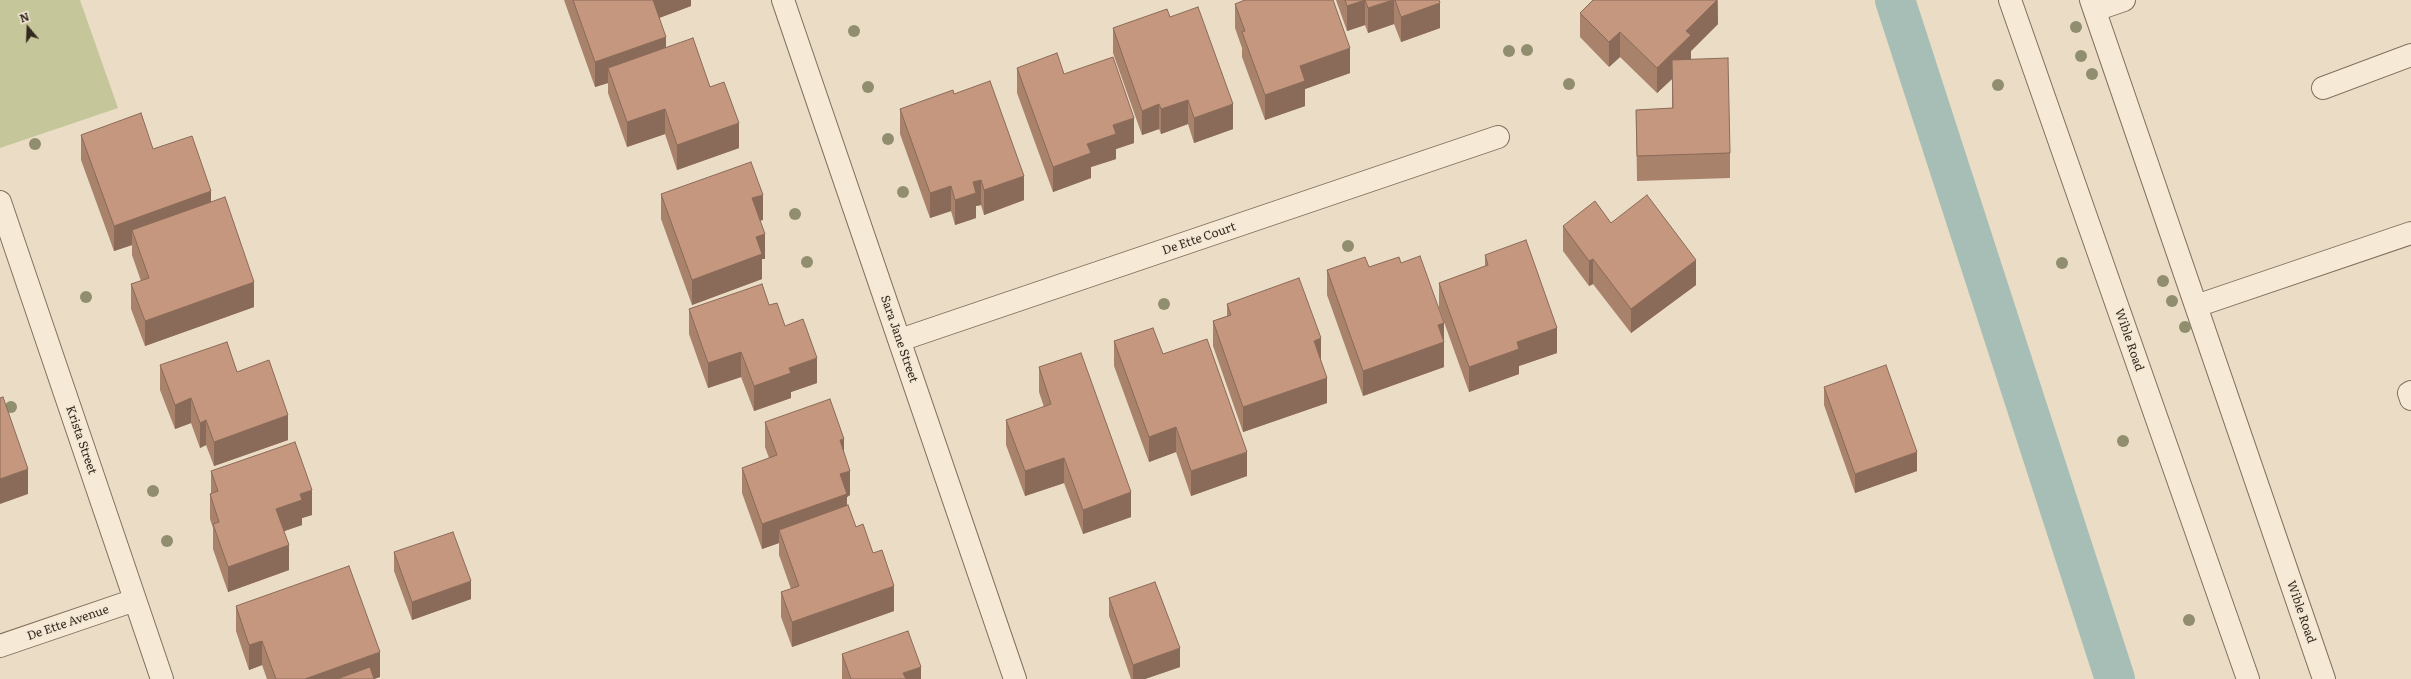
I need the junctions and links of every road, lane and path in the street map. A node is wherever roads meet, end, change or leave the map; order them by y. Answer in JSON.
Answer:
{"nodes":[{"id":1,"x":783,"y":0,"type":"edge"},
{"id":2,"x":2010,"y":0,"type":"edge"},
{"id":3,"x":2124,"y":0,"type":"edge"},
{"id":4,"x":2093,"y":5,"type":"edge"},
{"id":5,"x":2411,"y":55,"type":"edge"},
{"id":6,"x":2323,"y":88,"type":"dead end"},
{"id":7,"x":1498,"y":137,"type":"dead end"},
{"id":8,"x":0,"y":202,"type":"edge"},
{"id":9,"x":2411,"y":233,"type":"edge"},
{"id":10,"x":2196,"y":306,"type":"junction"},
{"id":11,"x":900,"y":340,"type":"junction"},
{"id":12,"x":2411,"y":392,"type":"edge"},
{"id":13,"x":2411,"y":398,"type":"edge"},
{"id":14,"x":135,"y":600,"type":"junction"},
{"id":15,"x":0,"y":646,"type":"edge"},
{"id":16,"x":162,"y":679,"type":"edge"},
{"id":17,"x":1015,"y":679,"type":"edge"},
{"id":18,"x":2248,"y":679,"type":"edge"},
{"id":19,"x":2324,"y":679,"type":"edge"}],
"edges":[{"from":1,"to":11,"type":"street","name":"Sara Jane Street"},
{"from":2,"to":18,"type":"street","name":"Wible Road"},
{"from":3,"to":4,"type":"street"},
{"from":4,"to":10,"type":"street","name":"Wible Road"},
{"from":5,"to":6,"type":"street"},
{"from":7,"to":11,"type":"street","name":"De Ette Court"},
{"from":8,"to":14,"type":"street","name":"Krista Street"},
{"from":9,"to":10,"type":"street"},
{"from":10,"to":19,"type":"street","name":"Wible Road"},
{"from":11,"to":17,"type":"street","name":"Sara Jane Street"},
{"from":12,"to":13,"type":"street"},
{"from":14,"to":15,"type":"street","name":"De Ette Avenue"},
{"from":14,"to":16,"type":"street","name":"Krista Street"}]}
